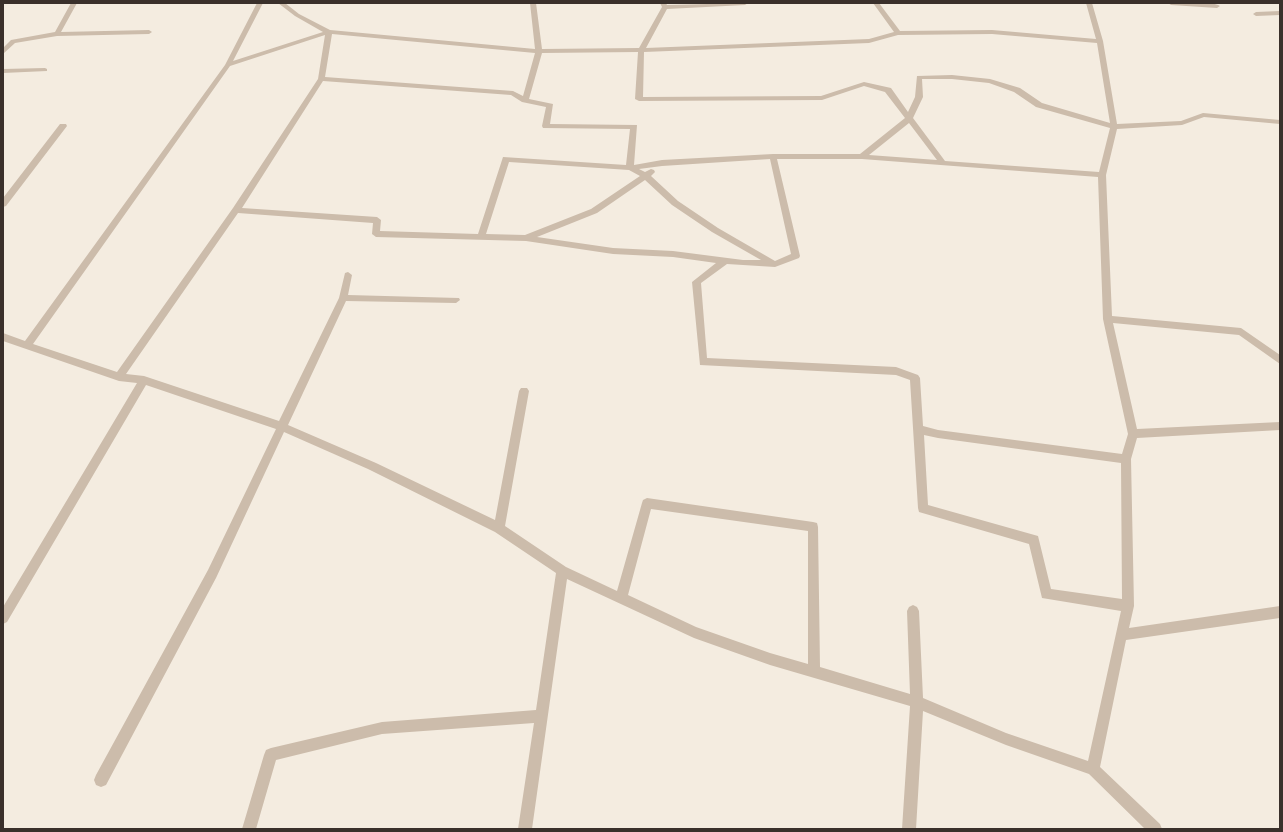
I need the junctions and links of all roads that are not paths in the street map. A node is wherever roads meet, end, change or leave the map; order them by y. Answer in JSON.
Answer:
{"nodes":[{"id":1,"x":74,"y":3,"type":"edge"},
{"id":2,"x":260,"y":3,"type":"edge"},
{"id":3,"x":281,"y":3,"type":"edge"},
{"id":4,"x":533,"y":3,"type":"edge"},
{"id":5,"x":738,"y":3,"type":"edge"},
{"id":6,"x":745,"y":3,"type":"edge"},
{"id":7,"x":876,"y":3,"type":"edge"},
{"id":8,"x":1089,"y":3,"type":"edge"},
{"id":9,"x":1171,"y":3,"type":"edge"},
{"id":10,"x":664,"y":5,"type":"edge"},
{"id":11,"x":1218,"y":6,"type":"dead end"},
{"id":12,"x":1256,"y":14,"type":"dead end"},
{"id":13,"x":1280,"y":14,"type":"edge"},
{"id":14,"x":149,"y":32,"type":"dead end"},
{"id":15,"x":329,"y":32,"type":"junction"},
{"id":16,"x":898,"y":33,"type":"junction"},
{"id":17,"x":57,"y":34,"type":"junction"},
{"id":18,"x":1100,"y":41,"type":"junction"},
{"id":19,"x":641,"y":50,"type":"junction"},
{"id":20,"x":539,"y":51,"type":"junction"},
{"id":21,"x":3,"y":52,"type":"edge"},
{"id":22,"x":228,"y":65,"type":"junction"},
{"id":23,"x":45,"y":70,"type":"dead end"},
{"id":24,"x":3,"y":71,"type":"edge"},
{"id":25,"x":321,"y":78,"type":"junction"},
{"id":26,"x":525,"y":100,"type":"junction"},
{"id":27,"x":908,"y":119,"type":"junction"},
{"id":28,"x":1280,"y":122,"type":"edge"},
{"id":29,"x":63,"y":126,"type":"dead end"},
{"id":30,"x":1114,"y":127,"type":"junction"},
{"id":31,"x":774,"y":156,"type":"junction"},
{"id":32,"x":862,"y":157,"type":"junction"},
{"id":33,"x":662,"y":163,"type":"junction"},
{"id":34,"x":943,"y":164,"type":"junction"},
{"id":35,"x":630,"y":168,"type":"junction"},
{"id":36,"x":1102,"y":175,"type":"junction"},
{"id":37,"x":646,"y":176,"type":"junction"},
{"id":38,"x":3,"y":204,"type":"edge"},
{"id":39,"x":236,"y":210,"type":"junction"},
{"id":40,"x":481,"y":238,"type":"junction"},
{"id":41,"x":526,"y":238,"type":"junction"},
{"id":42,"x":725,"y":261,"type":"junction"},
{"id":43,"x":775,"y":264,"type":"junction"},
{"id":44,"x":348,"y":275,"type":"dead end"},
{"id":45,"x":343,"y":298,"type":"junction"},
{"id":46,"x":456,"y":300,"type":"dead end"},
{"id":47,"x":1108,"y":319,"type":"junction"},
{"id":48,"x":3,"y":337,"type":"edge"},
{"id":49,"x":28,"y":344,"type":"junction"},
{"id":50,"x":1280,"y":360,"type":"edge"},
{"id":51,"x":118,"y":377,"type":"junction"},
{"id":52,"x":144,"y":380,"type":"junction"},
{"id":53,"x":524,"y":390,"type":"dead end"},
{"id":54,"x":1280,"y":426,"type":"edge"},
{"id":55,"x":283,"y":427,"type":"junction"},
{"id":56,"x":918,"y":429,"type":"junction"},
{"id":57,"x":1133,"y":434,"type":"junction"},
{"id":58,"x":1126,"y":459,"type":"junction"},
{"id":59,"x":499,"y":528,"type":"junction"},
{"id":60,"x":562,"y":571,"type":"junction"},
{"id":61,"x":621,"y":599,"type":"junction"},
{"id":62,"x":1128,"y":606,"type":"junction"},
{"id":63,"x":913,"y":611,"type":"dead end"},
{"id":64,"x":1280,"y":612,"type":"edge"},
{"id":65,"x":3,"y":618,"type":"edge"},
{"id":66,"x":1121,"y":634,"type":"junction"},
{"id":67,"x":814,"y":672,"type":"junction"},
{"id":68,"x":917,"y":702,"type":"junction"},
{"id":69,"x":541,"y":716,"type":"junction"},
{"id":70,"x":1093,"y":769,"type":"junction"},
{"id":71,"x":101,"y":780,"type":"dead end"},
{"id":72,"x":249,"y":829,"type":"edge"},
{"id":73,"x":524,"y":829,"type":"edge"},
{"id":74,"x":909,"y":829,"type":"edge"},
{"id":75,"x":1155,"y":829,"type":"edge"}],
"edges":[{"from":1,"to":17,"type":"street"},
{"from":2,"to":22,"type":"street"},
{"from":3,"to":15,"type":"street"},
{"from":4,"to":20,"type":"street"},
{"from":5,"to":6,"type":"street"},
{"from":5,"to":10,"type":"street"},
{"from":7,"to":16,"type":"street"},
{"from":8,"to":18,"type":"street"},
{"from":9,"to":11,"type":"street"},
{"from":10,"to":19,"type":"street"},
{"from":12,"to":13,"type":"street"},
{"from":14,"to":17,"type":"street"},
{"from":15,"to":20,"type":"street"},
{"from":15,"to":22,"type":"street"},
{"from":15,"to":25,"type":"street"},
{"from":16,"to":18,"type":"street"},
{"from":16,"to":19,"type":"street"},
{"from":17,"to":21,"type":"street"},
{"from":18,"to":30,"type":"street"},
{"from":19,"to":20,"type":"street"},
{"from":19,"to":27,"type":"street"},
{"from":20,"to":26,"type":"street"},
{"from":22,"to":49,"type":"street"},
{"from":23,"to":24,"type":"street"},
{"from":25,"to":26,"type":"street"},
{"from":25,"to":39,"type":"street"},
{"from":26,"to":35,"type":"street"},
{"from":27,"to":30,"type":"street"},
{"from":27,"to":32,"type":"street"},
{"from":27,"to":34,"type":"street"},
{"from":28,"to":30,"type":"street"},
{"from":29,"to":38,"type":"street"},
{"from":30,"to":36,"type":"street"},
{"from":31,"to":32,"type":"street"},
{"from":31,"to":33,"type":"street"},
{"from":31,"to":43,"type":"street"},
{"from":32,"to":34,"type":"street"},
{"from":33,"to":35,"type":"street"},
{"from":33,"to":37,"type":"street"},
{"from":34,"to":36,"type":"street"},
{"from":35,"to":37,"type":"street"},
{"from":35,"to":40,"type":"street"},
{"from":36,"to":47,"type":"street"},
{"from":37,"to":41,"type":"street"},
{"from":37,"to":43,"type":"street"},
{"from":39,"to":40,"type":"street"},
{"from":39,"to":51,"type":"street"},
{"from":40,"to":41,"type":"street"},
{"from":41,"to":42,"type":"street"},
{"from":42,"to":43,"type":"street"},
{"from":42,"to":56,"type":"street"},
{"from":44,"to":45,"type":"street"},
{"from":45,"to":46,"type":"street"},
{"from":45,"to":55,"type":"street"},
{"from":47,"to":50,"type":"street"},
{"from":47,"to":57,"type":"street"},
{"from":48,"to":49,"type":"street"},
{"from":49,"to":51,"type":"street"},
{"from":51,"to":52,"type":"street"},
{"from":52,"to":55,"type":"street"},
{"from":52,"to":65,"type":"street"},
{"from":53,"to":59,"type":"street"},
{"from":54,"to":57,"type":"street"},
{"from":55,"to":59,"type":"street"},
{"from":55,"to":71,"type":"street"},
{"from":56,"to":58,"type":"street"},
{"from":56,"to":62,"type":"street"},
{"from":57,"to":58,"type":"street"},
{"from":58,"to":62,"type":"street"},
{"from":59,"to":60,"type":"street"},
{"from":60,"to":61,"type":"street"},
{"from":60,"to":69,"type":"street"},
{"from":61,"to":67,"type":"street"},
{"from":61,"to":67,"type":"street"},
{"from":62,"to":66,"type":"street"},
{"from":63,"to":68,"type":"street"},
{"from":64,"to":66,"type":"street"},
{"from":66,"to":70,"type":"street"},
{"from":67,"to":68,"type":"street"},
{"from":68,"to":70,"type":"street"},
{"from":68,"to":74,"type":"street"},
{"from":69,"to":72,"type":"street"},
{"from":69,"to":73,"type":"street"},
{"from":70,"to":75,"type":"street"}]}
